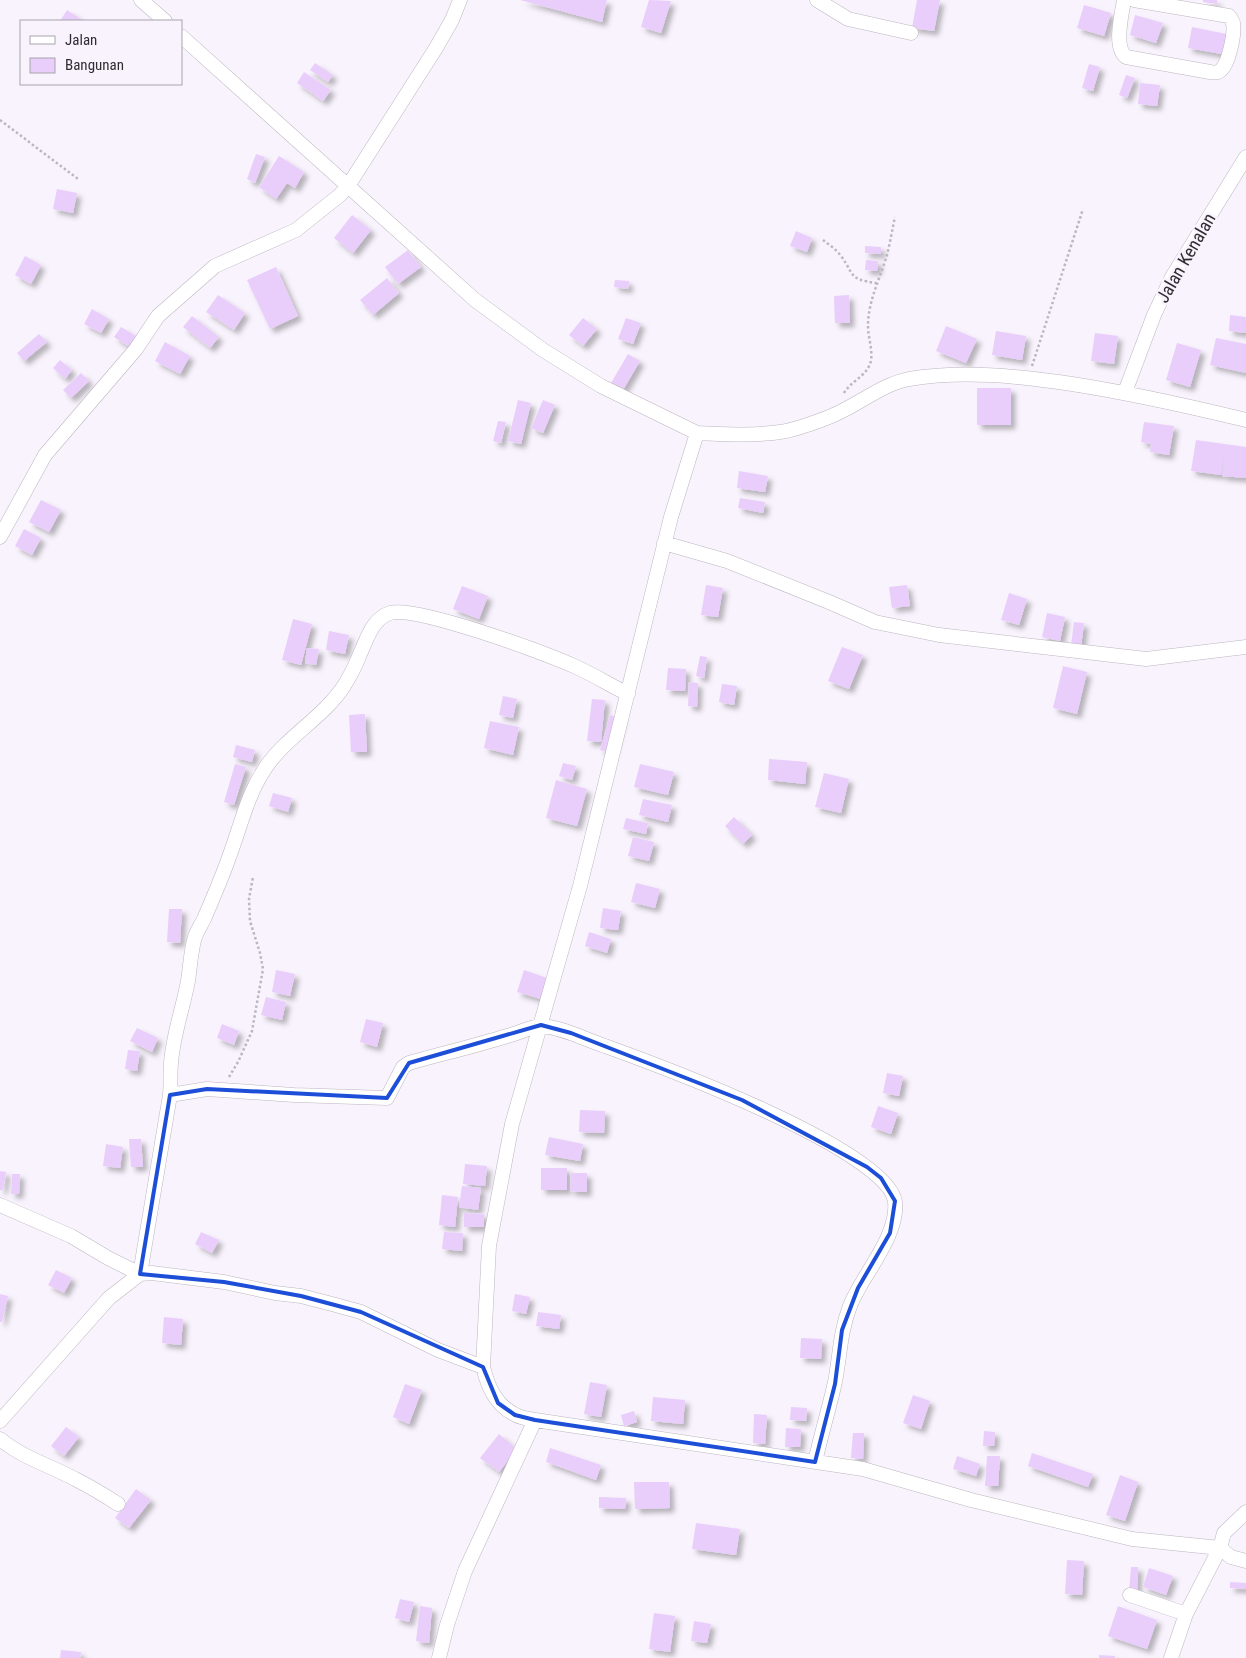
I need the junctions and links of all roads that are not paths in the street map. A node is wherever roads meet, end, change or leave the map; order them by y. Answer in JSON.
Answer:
{"nodes":[{"id":1,"x":141,"y":0,"type":"edge"},
{"id":2,"x":460,"y":0,"type":"edge"},
{"id":3,"x":817,"y":0,"type":"edge"},
{"id":4,"x":1124,"y":0,"type":"edge"},
{"id":5,"x":1134,"y":0,"type":"edge"},
{"id":6,"x":164,"y":20,"type":"edge"},
{"id":7,"x":911,"y":33,"type":"dead end"},
{"id":8,"x":182,"y":37,"type":"edge"},
{"id":9,"x":1246,"y":157,"type":"edge"},
{"id":10,"x":348,"y":186,"type":"junction"},
{"id":11,"x":1125,"y":392,"type":"junction"},
{"id":12,"x":1246,"y":420,"type":"edge"},
{"id":13,"x":697,"y":433,"type":"junction"},
{"id":14,"x":1,"y":534,"type":"edge"},
{"id":15,"x":664,"y":544,"type":"junction"},
{"id":16,"x":1246,"y":647,"type":"edge"},
{"id":17,"x":628,"y":694,"type":"junction"},
{"id":18,"x":541,"y":1025,"type":"junction"},
{"id":19,"x":170,"y":1096,"type":"junction"},
{"id":20,"x":0,"y":1205,"type":"edge"},
{"id":21,"x":140,"y":1274,"type":"junction"},
{"id":22,"x":483,"y":1367,"type":"junction"},
{"id":23,"x":535,"y":1420,"type":"junction"},
{"id":24,"x":0,"y":1421,"type":"edge"},
{"id":25,"x":0,"y":1439,"type":"edge"},
{"id":26,"x":815,"y":1462,"type":"junction"},
{"id":27,"x":118,"y":1504,"type":"dead end"},
{"id":28,"x":1246,"y":1512,"type":"edge"},
{"id":29,"x":1220,"y":1548,"type":"junction"},
{"id":30,"x":1246,"y":1561,"type":"edge"},
{"id":31,"x":1130,"y":1595,"type":"dead end"},
{"id":32,"x":1186,"y":1614,"type":"junction"},
{"id":33,"x":439,"y":1658,"type":"edge"},
{"id":34,"x":1171,"y":1658,"type":"edge"}],
"edges":[{"from":1,"to":6,"type":"street"},
{"from":2,"to":10,"type":"street"},
{"from":3,"to":7,"type":"street"},
{"from":4,"to":5,"type":"street"},
{"from":8,"to":10,"type":"street"},
{"from":9,"to":11,"type":"street","name":"Jalan Kenalan"},
{"from":10,"to":13,"type":"street"},
{"from":10,"to":14,"type":"street"},
{"from":11,"to":12,"type":"street"},
{"from":11,"to":13,"type":"street"},
{"from":13,"to":15,"type":"street"},
{"from":15,"to":16,"type":"street"},
{"from":15,"to":17,"type":"street"},
{"from":17,"to":18,"type":"street"},
{"from":17,"to":19,"type":"street"},
{"from":18,"to":19,"type":"street"},
{"from":18,"to":22,"type":"street"},
{"from":18,"to":26,"type":"street"},
{"from":19,"to":21,"type":"street"},
{"from":20,"to":21,"type":"street"},
{"from":21,"to":22,"type":"street"},
{"from":21,"to":24,"type":"street"},
{"from":22,"to":23,"type":"street"},
{"from":23,"to":26,"type":"street"},
{"from":23,"to":33,"type":"street"},
{"from":25,"to":27,"type":"street"},
{"from":26,"to":29,"type":"street"},
{"from":28,"to":29,"type":"street"},
{"from":29,"to":30,"type":"street"},
{"from":29,"to":32,"type":"street"},
{"from":31,"to":32,"type":"street"},
{"from":32,"to":34,"type":"street"}]}
